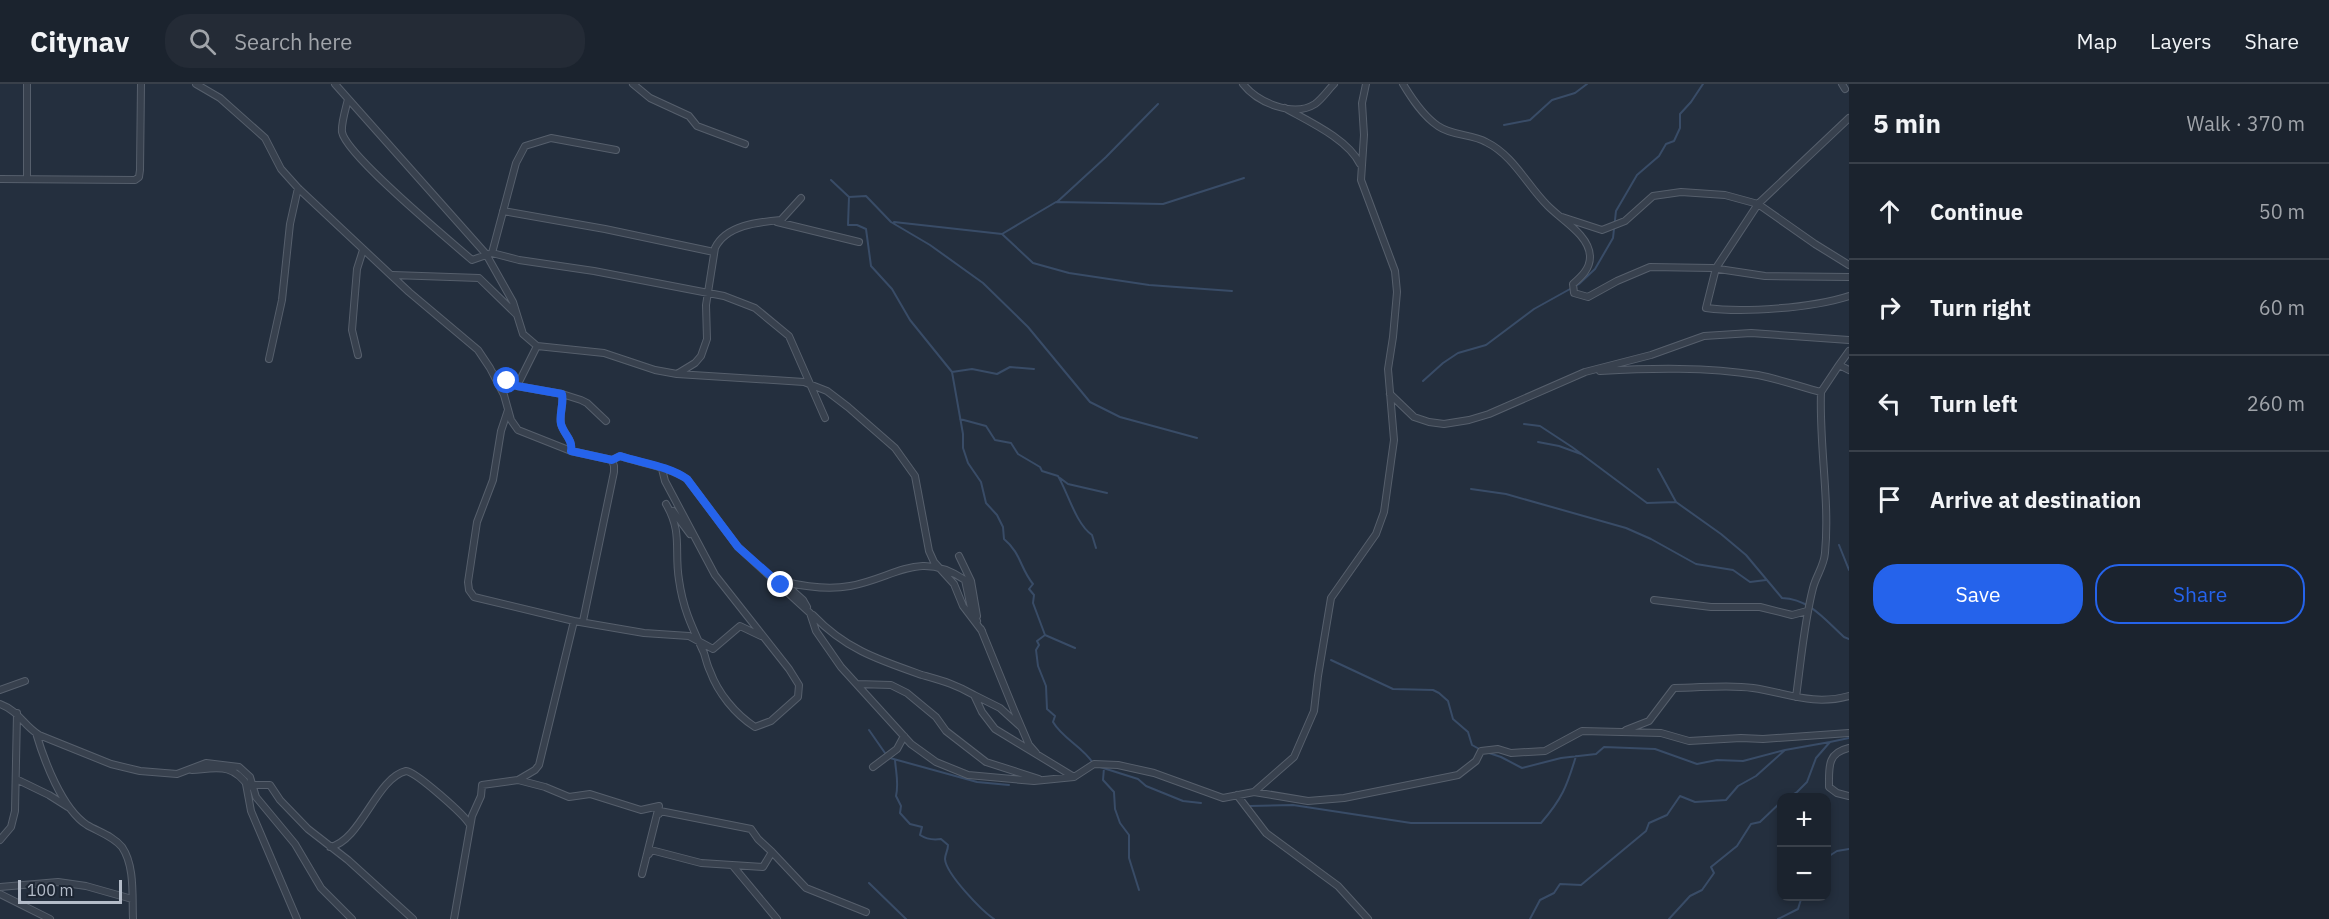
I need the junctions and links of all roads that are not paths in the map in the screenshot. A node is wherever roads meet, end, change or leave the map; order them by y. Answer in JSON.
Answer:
{"nodes":[{"id":1,"x":27,"y":84,"type":"edge"},
{"id":2,"x":141,"y":84,"type":"edge"},
{"id":3,"x":195,"y":84,"type":"edge"},
{"id":4,"x":335,"y":84,"type":"edge"},
{"id":5,"x":633,"y":84,"type":"edge"},
{"id":6,"x":1243,"y":84,"type":"edge"},
{"id":7,"x":1334,"y":84,"type":"edge"},
{"id":8,"x":1366,"y":84,"type":"edge"},
{"id":9,"x":1402,"y":84,"type":"edge"},
{"id":10,"x":348,"y":99,"type":"junction"},
{"id":11,"x":1285,"y":108,"type":"junction"},
{"id":12,"x":1849,"y":118,"type":"edge"},
{"id":13,"x":745,"y":144,"type":"dead end"},
{"id":14,"x":616,"y":150,"type":"dead end"},
{"id":15,"x":0,"y":179,"type":"edge"},
{"id":16,"x":27,"y":179,"type":"junction"},
{"id":17,"x":1361,"y":180,"type":"junction"},
{"id":18,"x":298,"y":188,"type":"junction"},
{"id":19,"x":801,"y":198,"type":"dead end"},
{"id":20,"x":1758,"y":204,"type":"junction"},
{"id":21,"x":503,"y":211,"type":"junction"},
{"id":22,"x":1560,"y":216,"type":"junction"},
{"id":23,"x":770,"y":220,"type":"junction"},
{"id":24,"x":860,"y":242,"type":"dead end"},
{"id":25,"x":363,"y":250,"type":"junction"},
{"id":26,"x":714,"y":252,"type":"junction"},
{"id":27,"x":489,"y":254,"type":"junction"},
{"id":28,"x":1849,"y":265,"type":"edge"},
{"id":29,"x":1716,"y":268,"type":"junction"},
{"id":30,"x":393,"y":275,"type":"junction"},
{"id":31,"x":1849,"y":277,"type":"edge"},
{"id":32,"x":708,"y":293,"type":"junction"},
{"id":33,"x":1849,"y":296,"type":"edge"},
{"id":34,"x":519,"y":318,"type":"junction"},
{"id":35,"x":1849,"y":340,"type":"edge"},
{"id":36,"x":537,"y":346,"type":"junction"},
{"id":37,"x":1849,"y":351,"type":"edge"},
{"id":38,"x":358,"y":355,"type":"dead end"},
{"id":39,"x":269,"y":359,"type":"dead end"},
{"id":40,"x":1839,"y":365,"type":"junction"},
{"id":41,"x":1849,"y":370,"type":"edge"},
{"id":42,"x":1585,"y":372,"type":"junction"},
{"id":43,"x":493,"y":374,"type":"junction"},
{"id":44,"x":678,"y":374,"type":"junction"},
{"id":45,"x":808,"y":383,"type":"junction"},
{"id":46,"x":517,"y":386,"type":"junction"},
{"id":47,"x":1821,"y":392,"type":"junction"},
{"id":48,"x":1390,"y":393,"type":"junction"},
{"id":49,"x":562,"y":394,"type":"junction"},
{"id":50,"x":508,"y":410,"type":"junction"},
{"id":51,"x":825,"y":418,"type":"dead end"},
{"id":52,"x":606,"y":421,"type":"dead end"},
{"id":53,"x":571,"y":451,"type":"junction"},
{"id":54,"x":612,"y":460,"type":"junction"},
{"id":55,"x":662,"y":469,"type":"junction"},
{"id":56,"x":698,"y":543,"type":"junction"},
{"id":57,"x":738,"y":547,"type":"junction"},
{"id":58,"x":959,"y":556,"type":"dead end"},
{"id":59,"x":937,"y":566,"type":"junction"},
{"id":60,"x":784,"y":582,"type":"junction"},
{"id":61,"x":1654,"y":600,"type":"dead end"},
{"id":62,"x":1807,"y":611,"type":"junction"},
{"id":63,"x":810,"y":613,"type":"junction"},
{"id":64,"x":574,"y":621,"type":"junction"},
{"id":65,"x":583,"y":621,"type":"junction"},
{"id":66,"x":977,"y":621,"type":"junction"},
{"id":67,"x":982,"y":632,"type":"junction"},
{"id":68,"x":762,"y":636,"type":"junction"},
{"id":69,"x":697,"y":640,"type":"junction"},
{"id":70,"x":25,"y":681,"type":"dead end"},
{"id":71,"x":857,"y":684,"type":"junction"},
{"id":72,"x":0,"y":690,"type":"edge"},
{"id":73,"x":974,"y":695,"type":"junction"},
{"id":74,"x":1849,"y":696,"type":"edge"},
{"id":75,"x":1796,"y":697,"type":"junction"},
{"id":76,"x":0,"y":704,"type":"edge"},
{"id":77,"x":17,"y":713,"type":"junction"},
{"id":78,"x":1021,"y":727,"type":"junction"},
{"id":79,"x":1616,"y":732,"type":"junction"},
{"id":80,"x":36,"y":733,"type":"junction"},
{"id":81,"x":1849,"y":733,"type":"edge"},
{"id":82,"x":904,"y":736,"type":"junction"},
{"id":83,"x":1849,"y":748,"type":"edge"},
{"id":84,"x":1041,"y":758,"type":"junction"},
{"id":85,"x":873,"y":767,"type":"dead end"},
{"id":86,"x":1074,"y":777,"type":"junction"},
{"id":87,"x":16,"y":779,"type":"junction"},
{"id":88,"x":518,"y":780,"type":"junction"},
{"id":89,"x":1046,"y":781,"type":"junction"},
{"id":90,"x":250,"y":785,"type":"junction"},
{"id":91,"x":1254,"y":792,"type":"junction"},
{"id":92,"x":1237,"y":795,"type":"junction"},
{"id":93,"x":1849,"y":796,"type":"edge"},
{"id":94,"x":73,"y":811,"type":"junction"},
{"id":95,"x":470,"y":826,"type":"junction"},
{"id":96,"x":0,"y":840,"type":"edge"},
{"id":97,"x":330,"y":847,"type":"junction"},
{"id":98,"x":651,"y":850,"type":"junction"},
{"id":99,"x":772,"y":852,"type":"junction"},
{"id":100,"x":733,"y":866,"type":"junction"},
{"id":101,"x":0,"y":887,"type":"edge"},
{"id":102,"x":0,"y":894,"type":"edge"},
{"id":103,"x":132,"y":899,"type":"junction"},
{"id":104,"x":866,"y":912,"type":"dead end"},
{"id":105,"x":50,"y":919,"type":"edge"},
{"id":106,"x":133,"y":919,"type":"edge"},
{"id":107,"x":297,"y":919,"type":"edge"},
{"id":108,"x":352,"y":919,"type":"edge"},
{"id":109,"x":413,"y":919,"type":"edge"},
{"id":110,"x":454,"y":919,"type":"edge"},
{"id":111,"x":777,"y":919,"type":"edge"},
{"id":112,"x":1368,"y":919,"type":"edge"}],
"edges":[{"from":1,"to":16,"type":"street"},
{"from":2,"to":16,"type":"street"},
{"from":3,"to":18,"type":"street"},
{"from":4,"to":10,"type":"street"},
{"from":5,"to":13,"type":"street"},
{"from":6,"to":11,"type":"street"},
{"from":7,"to":11,"type":"street"},
{"from":8,"to":17,"type":"street"},
{"from":9,"to":22,"type":"street"},
{"from":10,"to":27,"type":"street"},
{"from":10,"to":27,"type":"street"},
{"from":11,"to":17,"type":"street"},
{"from":12,"to":20,"type":"street"},
{"from":14,"to":21,"type":"street"},
{"from":15,"to":16,"type":"street"},
{"from":17,"to":48,"type":"street"},
{"from":18,"to":25,"type":"street"},
{"from":18,"to":39,"type":"street"},
{"from":19,"to":23,"type":"street"},
{"from":20,"to":22,"type":"street"},
{"from":20,"to":28,"type":"street"},
{"from":20,"to":29,"type":"street"},
{"from":21,"to":26,"type":"street"},
{"from":21,"to":27,"type":"street"},
{"from":22,"to":29,"type":"street"},
{"from":23,"to":24,"type":"street"},
{"from":23,"to":26,"type":"street"},
{"from":25,"to":30,"type":"street"},
{"from":25,"to":38,"type":"street"},
{"from":26,"to":32,"type":"street"},
{"from":27,"to":32,"type":"street"},
{"from":27,"to":34,"type":"street"},
{"from":29,"to":31,"type":"street"},
{"from":29,"to":33,"type":"street"},
{"from":30,"to":34,"type":"street"},
{"from":30,"to":43,"type":"street"},
{"from":32,"to":44,"type":"street"},
{"from":32,"to":45,"type":"street"},
{"from":34,"to":36,"type":"street"},
{"from":35,"to":42,"type":"street"},
{"from":36,"to":44,"type":"street"},
{"from":36,"to":46,"type":"street"},
{"from":37,"to":40,"type":"street"},
{"from":40,"to":41,"type":"street"},
{"from":40,"to":47,"type":"street"},
{"from":42,"to":47,"type":"street"},
{"from":42,"to":48,"type":"street"},
{"from":43,"to":46,"type":"street"},
{"from":43,"to":50,"type":"street"},
{"from":44,"to":45,"type":"street"},
{"from":45,"to":51,"type":"street"},
{"from":45,"to":59,"type":"street"},
{"from":46,"to":49,"type":"street"},
{"from":47,"to":62,"type":"street"},
{"from":48,"to":91,"type":"street"},
{"from":49,"to":52,"type":"street"},
{"from":49,"to":53,"type":"street"},
{"from":50,"to":53,"type":"street"},
{"from":50,"to":64,"type":"street"},
{"from":53,"to":54,"type":"street"},
{"from":54,"to":55,"type":"street"},
{"from":54,"to":65,"type":"street"},
{"from":55,"to":56,"type":"street"},
{"from":55,"to":57,"type":"street"},
{"from":56,"to":68,"type":"street"},
{"from":56,"to":69,"type":"street"},
{"from":57,"to":60,"type":"street"},
{"from":57,"to":63,"type":"street"},
{"from":58,"to":66,"type":"street"},
{"from":59,"to":60,"type":"street"},
{"from":59,"to":66,"type":"street"},
{"from":59,"to":67,"type":"street"},
{"from":60,"to":63,"type":"street"},
{"from":61,"to":62,"type":"street"},
{"from":62,"to":75,"type":"street"},
{"from":63,"to":71,"type":"street"},
{"from":63,"to":73,"type":"street"},
{"from":64,"to":65,"type":"street"},
{"from":64,"to":88,"type":"street"},
{"from":65,"to":69,"type":"street"},
{"from":66,"to":67,"type":"street"},
{"from":67,"to":78,"type":"street"},
{"from":68,"to":69,"type":"street"},
{"from":68,"to":69,"type":"street"},
{"from":70,"to":72,"type":"street"},
{"from":71,"to":82,"type":"street"},
{"from":71,"to":89,"type":"street"},
{"from":73,"to":78,"type":"street"},
{"from":73,"to":84,"type":"street"},
{"from":74,"to":75,"type":"street"},
{"from":75,"to":79,"type":"street"},
{"from":76,"to":77,"type":"street"},
{"from":77,"to":80,"type":"street"},
{"from":77,"to":87,"type":"street"},
{"from":78,"to":84,"type":"street"},
{"from":79,"to":81,"type":"street"},
{"from":79,"to":91,"type":"street"},
{"from":80,"to":90,"type":"street"},
{"from":80,"to":94,"type":"street"},
{"from":82,"to":85,"type":"street"},
{"from":82,"to":89,"type":"street"},
{"from":83,"to":93,"type":"street"},
{"from":84,"to":86,"type":"street"},
{"from":86,"to":89,"type":"street"},
{"from":86,"to":92,"type":"street"},
{"from":87,"to":94,"type":"street"},
{"from":87,"to":96,"type":"street"},
{"from":88,"to":95,"type":"street"},
{"from":88,"to":98,"type":"street"},
{"from":90,"to":97,"type":"street"},
{"from":90,"to":107,"type":"street"},
{"from":90,"to":108,"type":"street"},
{"from":91,"to":92,"type":"street"},
{"from":92,"to":112,"type":"street"},
{"from":94,"to":103,"type":"street"},
{"from":95,"to":97,"type":"street"},
{"from":95,"to":110,"type":"street"},
{"from":97,"to":109,"type":"street"},
{"from":98,"to":99,"type":"street"},
{"from":98,"to":100,"type":"street"},
{"from":99,"to":100,"type":"street"},
{"from":99,"to":104,"type":"street"},
{"from":100,"to":111,"type":"street"},
{"from":101,"to":103,"type":"street"},
{"from":102,"to":105,"type":"street"},
{"from":103,"to":106,"type":"street"}]}
